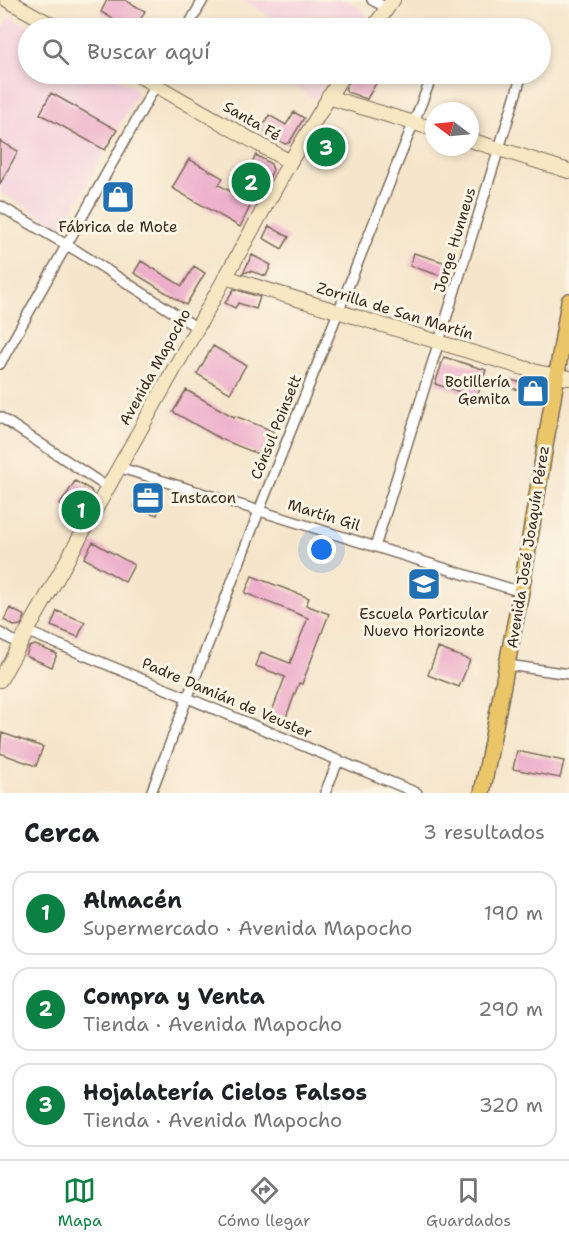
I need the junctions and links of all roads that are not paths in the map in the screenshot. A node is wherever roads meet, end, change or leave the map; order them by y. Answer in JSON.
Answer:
{"nodes":[{"id":1,"x":5,"y":0,"type":"edge"},
{"id":2,"x":203,"y":0,"type":"edge"},
{"id":3,"x":372,"y":0,"type":"edge"},
{"id":4,"x":390,"y":4,"type":"edge"},
{"id":5,"x":0,"y":5,"type":"edge"},
{"id":6,"x":38,"y":18,"type":"edge"},
{"id":7,"x":193,"y":18,"type":"edge"},
{"id":8,"x":380,"y":18,"type":"edge"},
{"id":9,"x":156,"y":84,"type":"edge"},
{"id":10,"x":167,"y":84,"type":"edge"},
{"id":11,"x":337,"y":84,"type":"edge"},
{"id":12,"x":429,"y":84,"type":"edge"},
{"id":13,"x":519,"y":84,"type":"edge"},
{"id":14,"x":328,"y":97,"type":"junction"},
{"id":15,"x":414,"y":123,"type":"junction"},
{"id":16,"x":425,"y":126,"type":"edge"},
{"id":17,"x":479,"y":143,"type":"edge"},
{"id":18,"x":499,"y":149,"type":"junction"},
{"id":19,"x":290,"y":162,"type":"junction"},
{"id":20,"x":569,"y":171,"type":"edge"},
{"id":21,"x":0,"y":206,"type":"edge"},
{"id":22,"x":67,"y":245,"type":"junction"},
{"id":23,"x":225,"y":277,"type":"junction"},
{"id":24,"x":569,"y":301,"type":"edge"},
{"id":25,"x":338,"y":311,"type":"junction"},
{"id":26,"x":196,"y":327,"type":"junction"},
{"id":27,"x":439,"y":342,"type":"junction"},
{"id":28,"x":0,"y":364,"type":"edge"},
{"id":29,"x":562,"y":377,"type":"edge"},
{"id":30,"x":0,"y":417,"type":"edge"},
{"id":31,"x":118,"y":467,"type":"junction"},
{"id":32,"x":107,"y":487,"type":"junction"},
{"id":33,"x":259,"y":511,"type":"junction"},
{"id":34,"x":375,"y":547,"type":"junction"},
{"id":35,"x":521,"y":592,"type":"junction"},
{"id":36,"x":27,"y":631,"type":"junction"},
{"id":37,"x":0,"y":633,"type":"edge"},
{"id":38,"x":19,"y":644,"type":"junction"},
{"id":39,"x":508,"y":665,"type":"junction"},
{"id":40,"x":569,"y":674,"type":"edge"},
{"id":41,"x":0,"y":680,"type":"edge"},
{"id":42,"x":187,"y":697,"type":"junction"},
{"id":43,"x":338,"y":760,"type":"junction"},
{"id":44,"x":151,"y":793,"type":"edge"},
{"id":45,"x":325,"y":793,"type":"edge"},
{"id":46,"x":417,"y":793,"type":"edge"},
{"id":47,"x":482,"y":793,"type":"edge"}],
"edges":[{"from":1,"to":5,"type":"street"},
{"from":1,"to":6,"type":"street"},
{"from":2,"to":7,"type":"street"},
{"from":3,"to":4,"type":"street"},
{"from":4,"to":8,"type":"street"},
{"from":9,"to":22,"type":"street"},
{"from":10,"to":19,"type":"street","name":"Santa Fé"},
{"from":11,"to":14,"type":"street","name":"Avenida Mapocho"},
{"from":12,"to":15,"type":"street","name":"Cónsul Poinsett"},
{"from":13,"to":18,"type":"street","name":"Jorge Hunneus"},
{"from":14,"to":15,"type":"street"},
{"from":14,"to":19,"type":"street","name":"Avenida Mapocho"},
{"from":15,"to":16,"type":"street"},
{"from":15,"to":25,"type":"street","name":"Cónsul Poinsett"},
{"from":17,"to":18,"type":"street"},
{"from":18,"to":20,"type":"street"},
{"from":18,"to":27,"type":"street","name":"Jorge Hunneus"},
{"from":19,"to":23,"type":"street","name":"Avenida Mapocho"},
{"from":21,"to":22,"type":"street"},
{"from":22,"to":26,"type":"street"},
{"from":22,"to":28,"type":"street"},
{"from":23,"to":25,"type":"street","name":"Zorrilla de San Martín"},
{"from":23,"to":26,"type":"street","name":"Avenida Mapocho"},
{"from":24,"to":29,"type":"main road","name":"Avenida José Joaquín Pérez"},
{"from":25,"to":27,"type":"street","name":"Zorrilla de San Martín"},
{"from":25,"to":33,"type":"street","name":"Cónsul Poinsett"},
{"from":26,"to":31,"type":"street","name":"Avenida Mapocho"},
{"from":27,"to":29,"type":"street","name":"Zorrilla de San Martín"},
{"from":27,"to":34,"type":"street","name":"Jorge Hunneus"},
{"from":29,"to":35,"type":"main road","name":"Avenida José Joaquín Pérez"},
{"from":30,"to":32,"type":"street"},
{"from":31,"to":32,"type":"street","name":"Avenida Mapocho"},
{"from":31,"to":33,"type":"street","name":"Martín Gil"},
{"from":32,"to":36,"type":"street","name":"Avenida Mapocho"},
{"from":33,"to":34,"type":"street","name":"Martín Gil"},
{"from":33,"to":42,"type":"street","name":"Cónsul Poinsett"},
{"from":34,"to":35,"type":"street","name":"Martín Gil"},
{"from":35,"to":39,"type":"main road","name":"Avenida José Joaquín Pérez"},
{"from":36,"to":38,"type":"street","name":"Avenida Mapocho"},
{"from":36,"to":42,"type":"street","name":"Padre Damián de Veuster"},
{"from":37,"to":38,"type":"street"},
{"from":38,"to":41,"type":"street","name":"Avenida Mapocho"},
{"from":39,"to":40,"type":"street"},
{"from":39,"to":47,"type":"main road","name":"Avenida José Joaquín Pérez"},
{"from":42,"to":43,"type":"street","name":"Padre Damián de Veuster"},
{"from":42,"to":44,"type":"street","name":"Cónsul Poinsett"},
{"from":43,"to":45,"type":"street"},
{"from":43,"to":46,"type":"street","name":"Padre Damián de Veuster"}]}
